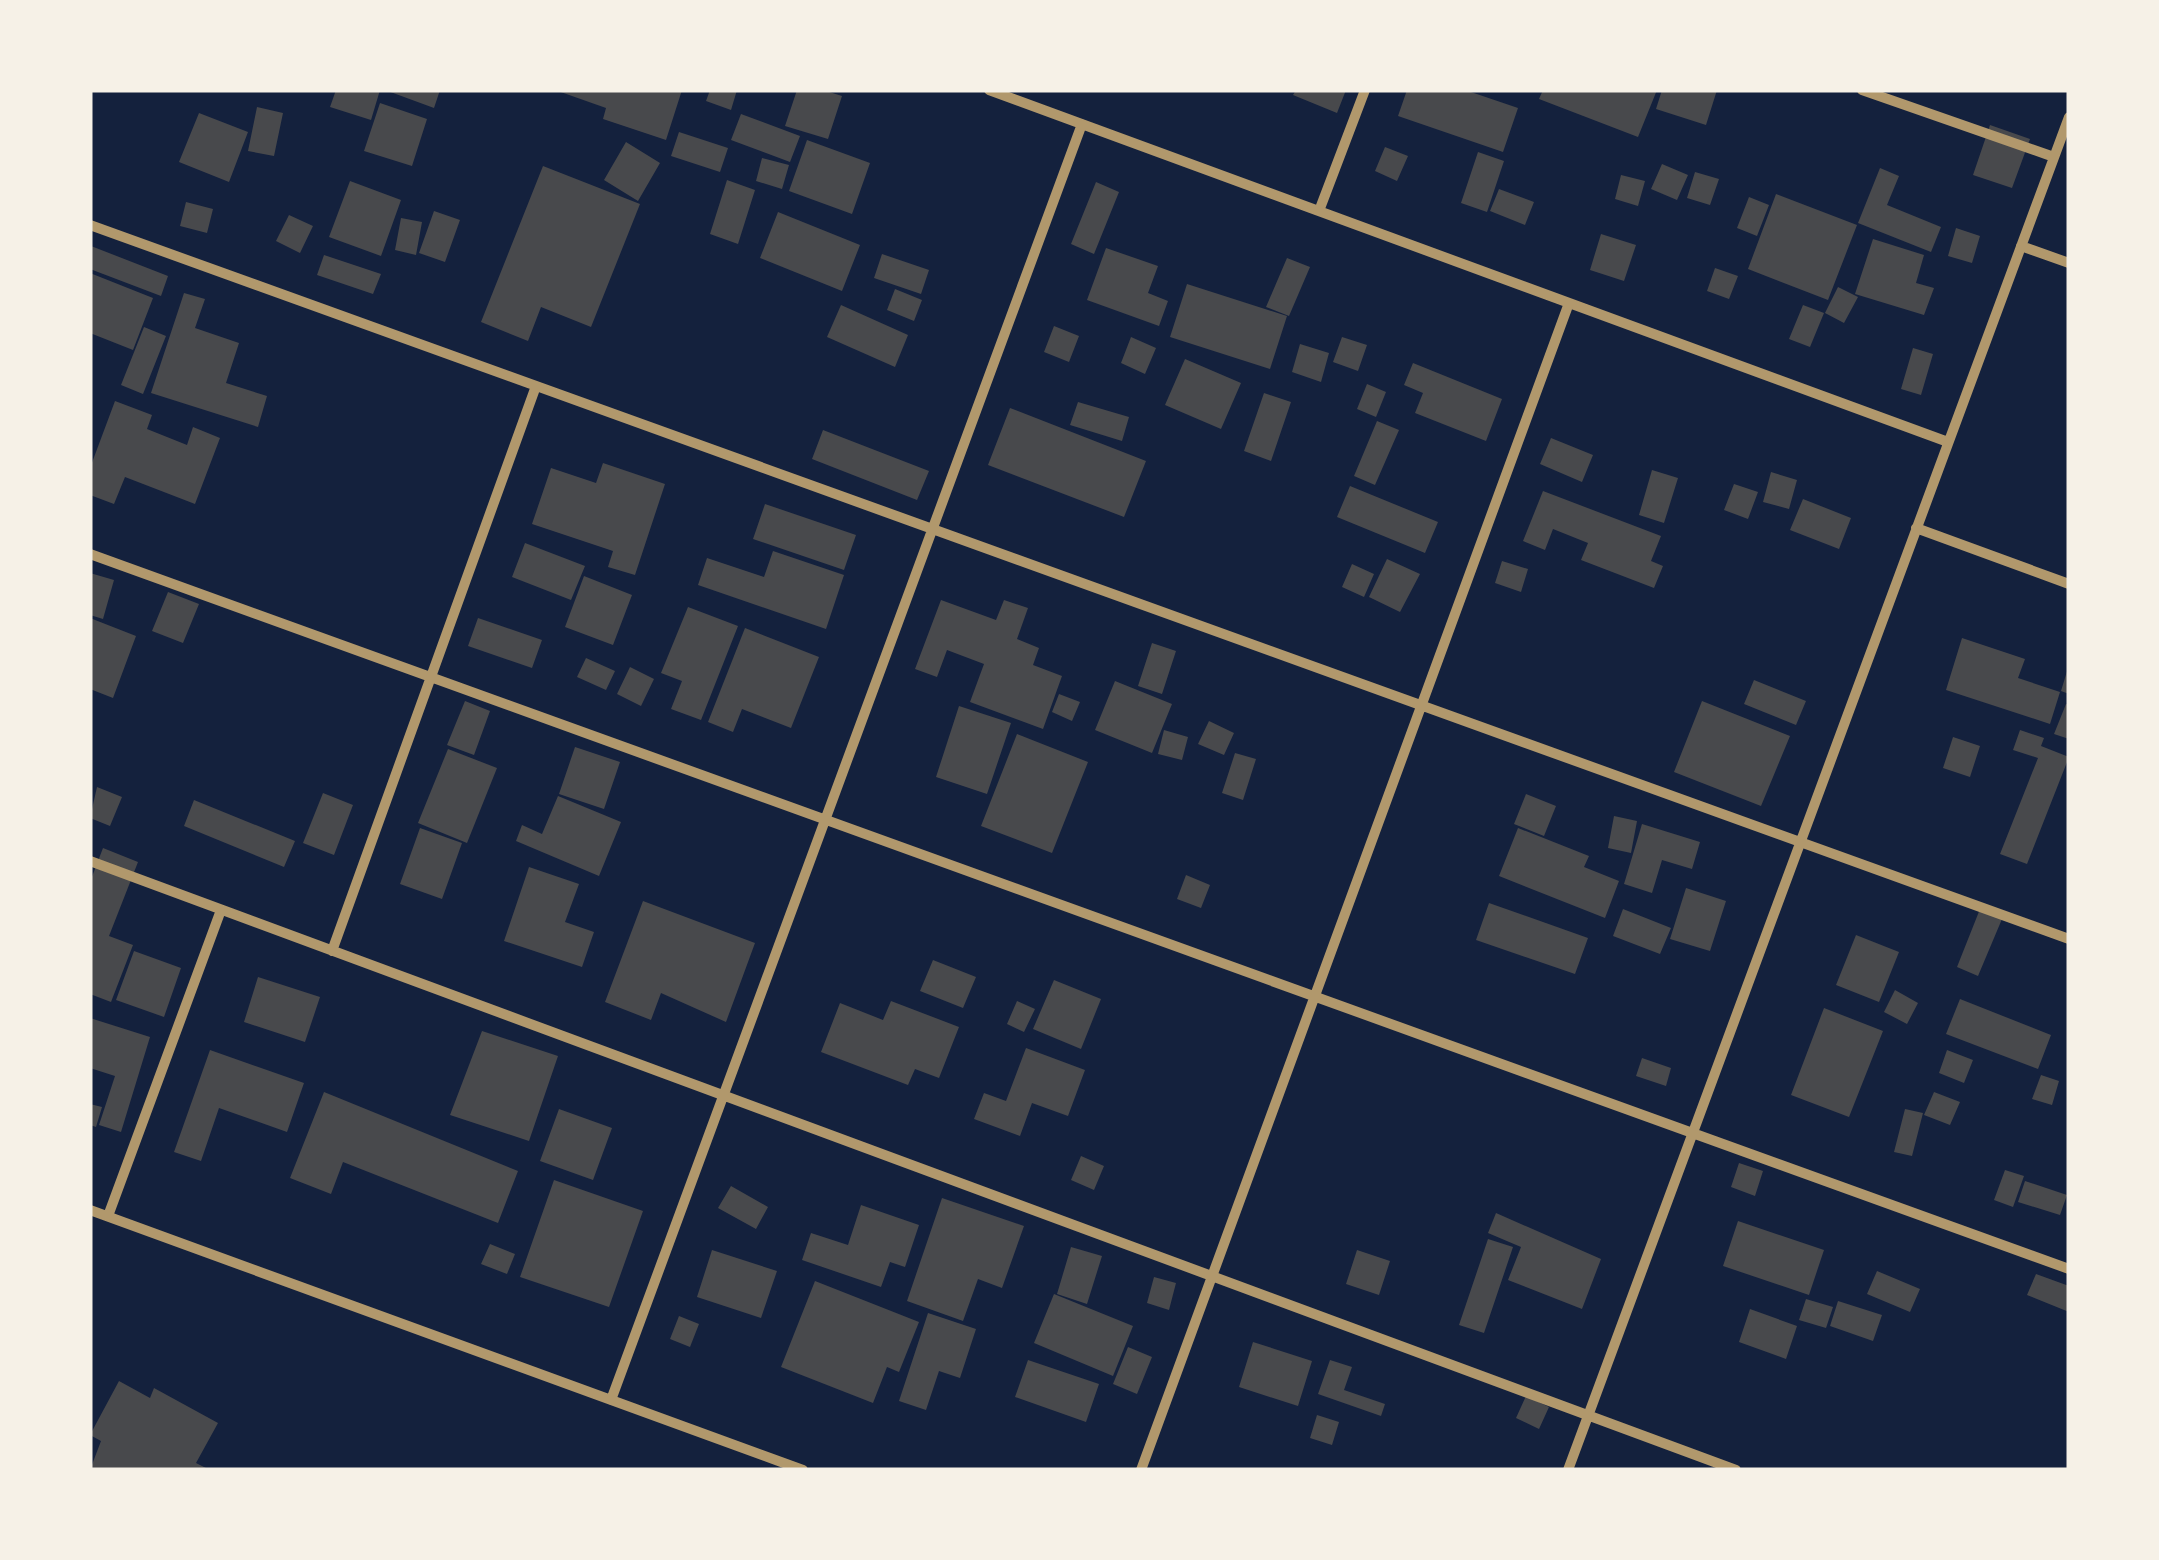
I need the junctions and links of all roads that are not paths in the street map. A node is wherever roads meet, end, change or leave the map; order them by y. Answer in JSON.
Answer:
{"nodes":[{"id":1,"x":989,"y":90,"type":"edge"},
{"id":2,"x":1365,"y":90,"type":"edge"},
{"id":3,"x":1862,"y":90,"type":"edge"},
{"id":4,"x":1020,"y":95,"type":"edge"},
{"id":5,"x":2069,"y":117,"type":"edge"},
{"id":6,"x":1082,"y":124,"type":"junction"},
{"id":7,"x":2054,"y":157,"type":"junction"},
{"id":8,"x":1319,"y":211,"type":"junction"},
{"id":9,"x":90,"y":226,"type":"edge"},
{"id":10,"x":2021,"y":246,"type":"junction"},
{"id":11,"x":2069,"y":263,"type":"edge"},
{"id":12,"x":1569,"y":303,"type":"junction"},
{"id":13,"x":536,"y":386,"type":"junction"},
{"id":14,"x":1948,"y":442,"type":"junction"},
{"id":15,"x":933,"y":528,"type":"junction"},
{"id":16,"x":1916,"y":528,"type":"junction"},
{"id":17,"x":90,"y":554,"type":"edge"},
{"id":18,"x":2069,"y":584,"type":"edge"},
{"id":19,"x":431,"y":677,"type":"junction"},
{"id":20,"x":1422,"y":705,"type":"junction"},
{"id":21,"x":826,"y":819,"type":"junction"},
{"id":22,"x":1800,"y":841,"type":"junction"},
{"id":23,"x":90,"y":861,"type":"edge"},
{"id":24,"x":221,"y":910,"type":"junction"},
{"id":25,"x":2069,"y":939,"type":"edge"},
{"id":26,"x":332,"y":951,"type":"junction"},
{"id":27,"x":1315,"y":995,"type":"junction"},
{"id":28,"x":723,"y":1095,"type":"junction"},
{"id":29,"x":1693,"y":1132,"type":"junction"},
{"id":30,"x":90,"y":1210,"type":"edge"},
{"id":31,"x":108,"y":1216,"type":"junction"},
{"id":32,"x":2069,"y":1269,"type":"edge"},
{"id":33,"x":1212,"y":1276,"type":"junction"},
{"id":34,"x":611,"y":1400,"type":"junction"},
{"id":35,"x":1588,"y":1416,"type":"junction"},
{"id":36,"x":802,"y":1470,"type":"edge"},
{"id":37,"x":1141,"y":1470,"type":"edge"},
{"id":38,"x":1568,"y":1470,"type":"edge"},
{"id":39,"x":1736,"y":1470,"type":"edge"}],
"edges":[{"from":1,"to":4,"type":"street"},
{"from":2,"to":8,"type":"street"},
{"from":3,"to":7,"type":"street"},
{"from":4,"to":6,"type":"street"},
{"from":5,"to":7,"type":"street"},
{"from":6,"to":8,"type":"street"},
{"from":6,"to":15,"type":"street"},
{"from":7,"to":10,"type":"street"},
{"from":8,"to":12,"type":"street"},
{"from":9,"to":13,"type":"street"},
{"from":10,"to":11,"type":"street"},
{"from":10,"to":14,"type":"street"},
{"from":12,"to":14,"type":"street"},
{"from":12,"to":20,"type":"street"},
{"from":13,"to":15,"type":"street"},
{"from":13,"to":19,"type":"street"},
{"from":14,"to":16,"type":"street"},
{"from":15,"to":20,"type":"street"},
{"from":15,"to":21,"type":"street"},
{"from":16,"to":18,"type":"street"},
{"from":16,"to":22,"type":"street"},
{"from":17,"to":19,"type":"street"},
{"from":19,"to":21,"type":"street"},
{"from":19,"to":26,"type":"street"},
{"from":20,"to":22,"type":"street"},
{"from":20,"to":27,"type":"street"},
{"from":21,"to":27,"type":"street"},
{"from":21,"to":28,"type":"street"},
{"from":22,"to":25,"type":"street"},
{"from":22,"to":29,"type":"street"},
{"from":23,"to":24,"type":"street"},
{"from":24,"to":26,"type":"street"},
{"from":24,"to":31,"type":"street"},
{"from":26,"to":28,"type":"street"},
{"from":27,"to":29,"type":"street"},
{"from":27,"to":33,"type":"street"},
{"from":28,"to":33,"type":"street"},
{"from":28,"to":34,"type":"street"},
{"from":29,"to":32,"type":"street"},
{"from":29,"to":35,"type":"street"},
{"from":30,"to":31,"type":"street"},
{"from":31,"to":34,"type":"street"},
{"from":33,"to":35,"type":"street"},
{"from":33,"to":37,"type":"street"},
{"from":34,"to":36,"type":"street"},
{"from":35,"to":38,"type":"street"},
{"from":35,"to":39,"type":"street"}]}
